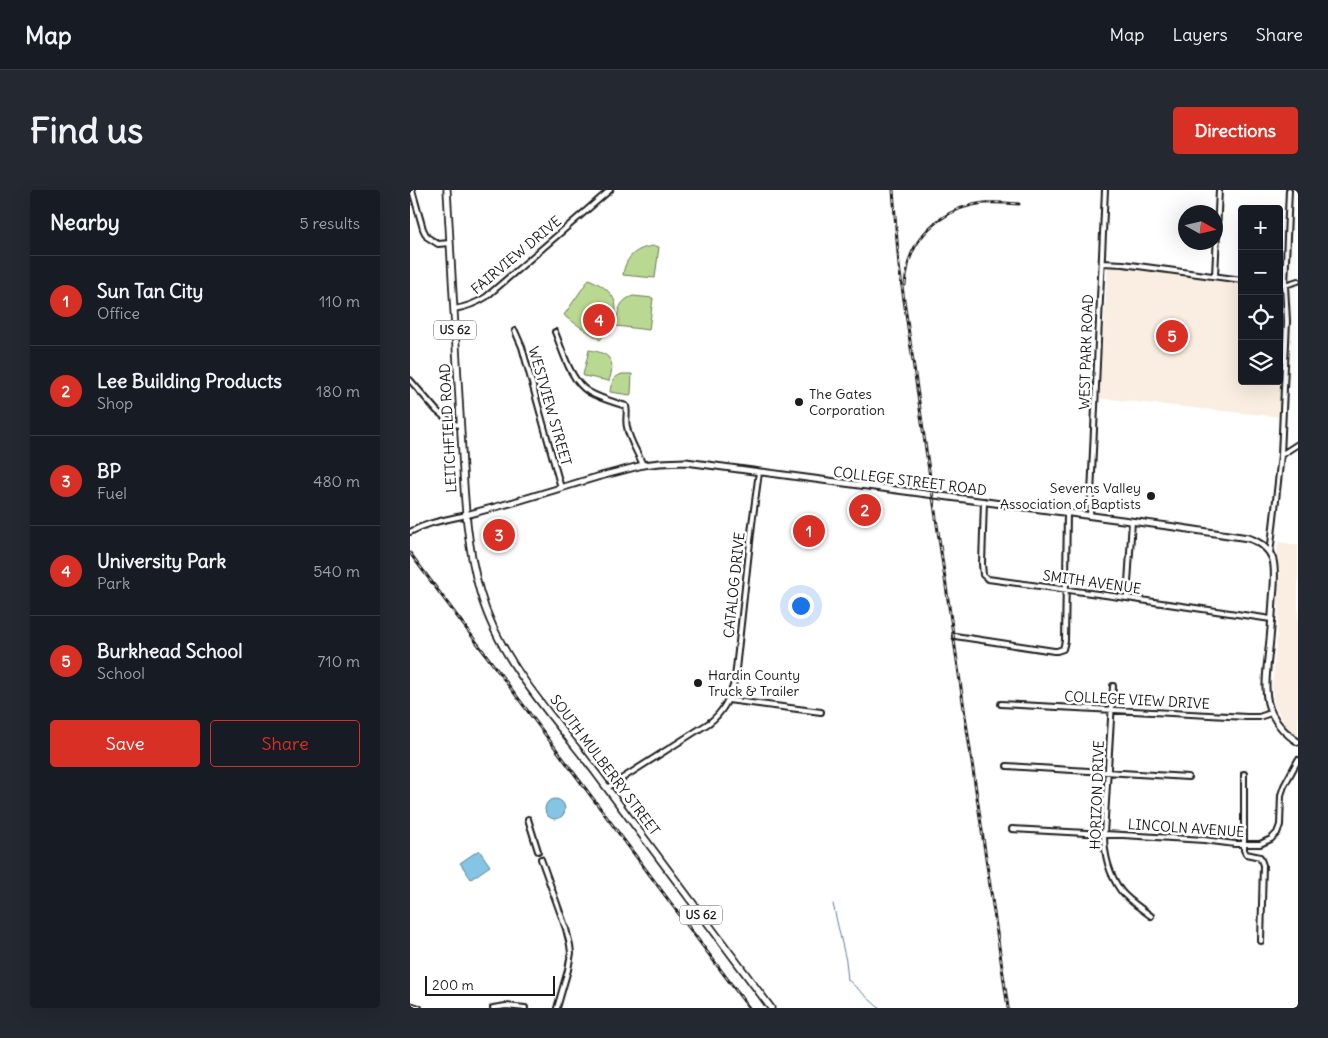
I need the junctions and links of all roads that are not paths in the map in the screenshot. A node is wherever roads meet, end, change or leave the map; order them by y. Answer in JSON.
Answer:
{"nodes":[{"id":1,"x":412,"y":190,"type":"edge"},
{"id":2,"x":447,"y":190,"type":"edge"},
{"id":3,"x":610,"y":190,"type":"edge"},
{"id":4,"x":1105,"y":190,"type":"edge"},
{"id":5,"x":1219,"y":190,"type":"edge"},
{"id":6,"x":1289,"y":190,"type":"edge"},
{"id":7,"x":450,"y":243,"type":"junction"},
{"id":8,"x":1102,"y":262,"type":"junction"},
{"id":9,"x":1215,"y":276,"type":"junction"},
{"id":10,"x":1238,"y":279,"type":"edge"},
{"id":11,"x":1298,"y":281,"type":"edge"},
{"id":12,"x":1285,"y":285,"type":"junction"},
{"id":13,"x":454,"y":309,"type":"junction"},
{"id":14,"x":515,"y":331,"type":"dead end"},
{"id":15,"x":555,"y":332,"type":"dead end"},
{"id":16,"x":410,"y":380,"type":"edge"},
{"id":17,"x":460,"y":425,"type":"junction"},
{"id":18,"x":1298,"y":444,"type":"edge"},
{"id":19,"x":1281,"y":455,"type":"junction"},
{"id":20,"x":643,"y":465,"type":"junction"},
{"id":21,"x":759,"y":472,"type":"junction"},
{"id":22,"x":561,"y":488,"type":"junction"},
{"id":23,"x":984,"y":501,"type":"junction"},
{"id":24,"x":1067,"y":513,"type":"junction"},
{"id":25,"x":466,"y":515,"type":"junction"},
{"id":26,"x":1090,"y":516,"type":"junction"},
{"id":27,"x":1132,"y":522,"type":"junction"},
{"id":28,"x":410,"y":532,"type":"edge"},
{"id":29,"x":1270,"y":554,"type":"junction"},
{"id":30,"x":1066,"y":590,"type":"junction"},
{"id":31,"x":1127,"y":598,"type":"junction"},
{"id":32,"x":1271,"y":619,"type":"junction"},
{"id":33,"x":955,"y":636,"type":"dead end"},
{"id":34,"x":1113,"y":686,"type":"dead end"},
{"id":35,"x":728,"y":700,"type":"junction"},
{"id":36,"x":1001,"y":704,"type":"dead end"},
{"id":37,"x":1111,"y":710,"type":"junction"},
{"id":38,"x":821,"y":712,"type":"dead end"},
{"id":39,"x":1271,"y":713,"type":"junction"},
{"id":40,"x":1298,"y":742,"type":"edge"},
{"id":41,"x":1298,"y":760,"type":"edge"},
{"id":42,"x":1007,"y":766,"type":"dead end"},
{"id":43,"x":1108,"y":772,"type":"junction"},
{"id":44,"x":1244,"y":774,"type":"dead end"},
{"id":45,"x":1188,"y":777,"type":"dead end"},
{"id":46,"x":606,"y":788,"type":"junction"},
{"id":47,"x":528,"y":820,"type":"dead end"},
{"id":48,"x":1012,"y":829,"type":"dead end"},
{"id":49,"x":1104,"y":834,"type":"junction"},
{"id":50,"x":1244,"y":844,"type":"junction"},
{"id":51,"x":538,"y":851,"type":"dead end"},
{"id":52,"x":541,"y":859,"type":"dead end"},
{"id":53,"x":1152,"y":916,"type":"dead end"},
{"id":54,"x":1262,"y":941,"type":"dead end"},
{"id":55,"x":410,"y":1005,"type":"edge"},
{"id":56,"x":419,"y":1008,"type":"edge"},
{"id":57,"x":493,"y":1008,"type":"edge"},
{"id":58,"x":525,"y":1008,"type":"edge"},
{"id":59,"x":557,"y":1008,"type":"edge"},
{"id":60,"x":770,"y":1008,"type":"edge"}],
"edges":[{"from":1,"to":7,"type":"street"},
{"from":2,"to":7,"type":"main road","name":"LEITCHFIELD ROAD","number":"US 62"},
{"from":3,"to":13,"type":"street","name":"FAIRVIEW DRIVE"},
{"from":4,"to":8,"type":"street","name":"WEST PARK ROAD"},
{"from":5,"to":9,"type":"street"},
{"from":6,"to":12,"type":"street"},
{"from":7,"to":13,"type":"main road","name":"LEITCHFIELD ROAD","number":"US 62"},
{"from":8,"to":9,"type":"street"},
{"from":8,"to":26,"type":"street","name":"WEST PARK ROAD"},
{"from":9,"to":10,"type":"street"},
{"from":11,"to":12,"type":"street"},
{"from":12,"to":19,"type":"street"},
{"from":13,"to":17,"type":"main road","name":"LEITCHFIELD ROAD","number":"US 62"},
{"from":14,"to":22,"type":"street","name":"WESTVIEW STREET"},
{"from":15,"to":20,"type":"street"},
{"from":16,"to":17,"type":"street"},
{"from":17,"to":25,"type":"main road","name":"LEITCHFIELD ROAD","number":"US 62"},
{"from":18,"to":19,"type":"street"},
{"from":19,"to":29,"type":"street"},
{"from":20,"to":21,"type":"street","name":"COLLEGE STREET ROAD"},
{"from":20,"to":22,"type":"street","name":"COLLEGE STREET ROAD"},
{"from":21,"to":23,"type":"street","name":"COLLEGE STREET ROAD"},
{"from":21,"to":35,"type":"street","name":"CATALOG DRIVE"},
{"from":22,"to":25,"type":"street","name":"COLLEGE STREET ROAD"},
{"from":23,"to":24,"type":"street","name":"COLLEGE STREET ROAD"},
{"from":23,"to":30,"type":"street","name":"SMITH AVENUE"},
{"from":24,"to":26,"type":"street","name":"COLLEGE STREET ROAD"},
{"from":24,"to":30,"type":"street"},
{"from":25,"to":28,"type":"street"},
{"from":25,"to":46,"type":"main road","name":"SOUTH MULBERRY STREET","number":"US 62"},
{"from":26,"to":27,"type":"street","name":"COLLEGE STREET ROAD"},
{"from":27,"to":29,"type":"street","name":"COLLEGE STREET ROAD"},
{"from":27,"to":31,"type":"street"},
{"from":29,"to":32,"type":"street"},
{"from":30,"to":31,"type":"street","name":"SMITH AVENUE"},
{"from":30,"to":33,"type":"street"},
{"from":31,"to":32,"type":"street","name":"SMITH AVENUE"},
{"from":32,"to":39,"type":"street"},
{"from":34,"to":37,"type":"street","name":"HORIZON DRIVE"},
{"from":35,"to":38,"type":"street"},
{"from":35,"to":46,"type":"street","name":"CATALOG DRIVE"},
{"from":36,"to":37,"type":"street","name":"COLLEGE VIEW DRIVE"},
{"from":37,"to":39,"type":"street","name":"COLLEGE VIEW DRIVE"},
{"from":37,"to":43,"type":"street","name":"HORIZON DRIVE"},
{"from":39,"to":40,"type":"street"},
{"from":41,"to":50,"type":"street","name":"LINCOLN AVENUE"},
{"from":42,"to":43,"type":"street"},
{"from":43,"to":45,"type":"street"},
{"from":43,"to":49,"type":"street","name":"HORIZON DRIVE"},
{"from":44,"to":50,"type":"street"},
{"from":46,"to":60,"type":"main road","name":"SOUTH MULBERRY STREET","number":"US 62"},
{"from":47,"to":51,"type":"street"},
{"from":48,"to":49,"type":"street","name":"LINCOLN AVENUE"},
{"from":49,"to":50,"type":"street","name":"LINCOLN AVENUE"},
{"from":49,"to":53,"type":"street","name":"HORIZON DRIVE"},
{"from":50,"to":54,"type":"street"},
{"from":52,"to":59,"type":"street"},
{"from":55,"to":56,"type":"street"},
{"from":57,"to":58,"type":"street"}]}
